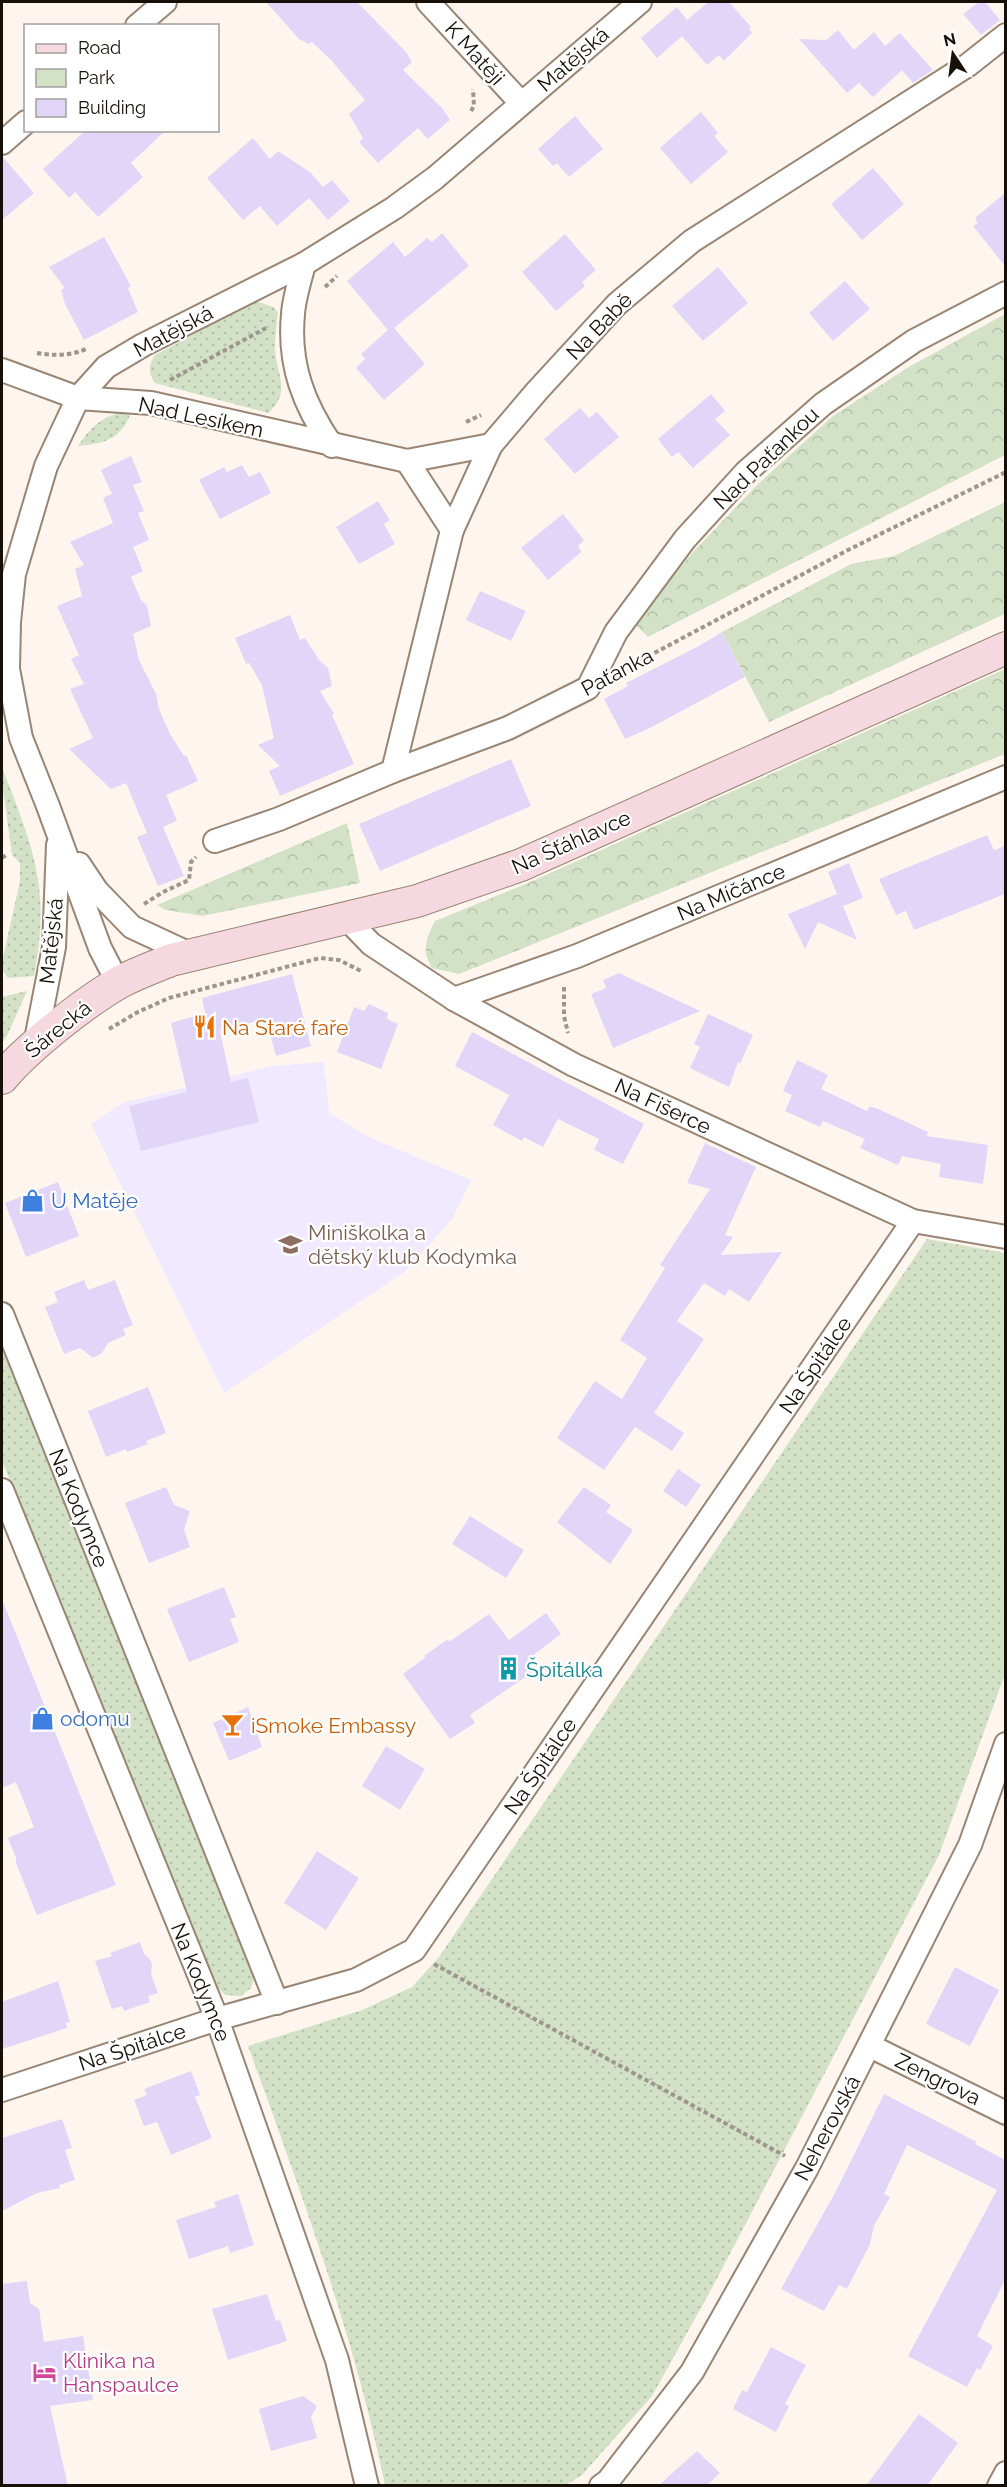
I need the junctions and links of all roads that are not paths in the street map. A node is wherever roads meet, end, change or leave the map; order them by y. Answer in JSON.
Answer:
{"nodes":[{"id":1,"x":165,"y":2,"type":"edge"},
{"id":2,"x":428,"y":2,"type":"edge"},
{"id":3,"x":640,"y":2,"type":"edge"},
{"id":4,"x":139,"y":24,"type":"edge"},
{"id":5,"x":1005,"y":35,"type":"edge"},
{"id":6,"x":521,"y":104,"type":"junction"},
{"id":7,"x":24,"y":124,"type":"edge"},
{"id":8,"x":2,"y":143,"type":"edge"},
{"id":9,"x":304,"y":264,"type":"junction"},
{"id":10,"x":1005,"y":293,"type":"edge"},
{"id":11,"x":2,"y":370,"type":"edge"},
{"id":12,"x":78,"y":398,"type":"junction"},
{"id":13,"x":491,"y":445,"type":"junction"},
{"id":14,"x":332,"y":446,"type":"junction"},
{"id":15,"x":407,"y":461,"type":"junction"},
{"id":16,"x":452,"y":530,"type":"junction"},
{"id":17,"x":1005,"y":648,"type":"edge"},
{"id":18,"x":588,"y":688,"type":"joint"},
{"id":19,"x":393,"y":771,"type":"junction"},
{"id":20,"x":1005,"y":777,"type":"edge"},
{"id":21,"x":58,"y":835,"type":"junction"},
{"id":22,"x":215,"y":841,"type":"dead end"},
{"id":23,"x":347,"y":919,"type":"junction"},
{"id":24,"x":192,"y":955,"type":"junction"},
{"id":25,"x":118,"y":983,"type":"junction"},
{"id":26,"x":454,"y":999,"type":"junction"},
{"id":27,"x":35,"y":1045,"type":"junction"},
{"id":28,"x":2,"y":1078,"type":"edge"},
{"id":29,"x":913,"y":1221,"type":"junction"},
{"id":30,"x":1005,"y":1237,"type":"edge"},
{"id":31,"x":2,"y":1314,"type":"edge"},
{"id":32,"x":2,"y":1490,"type":"edge"},
{"id":33,"x":1005,"y":1744,"type":"edge"},
{"id":34,"x":277,"y":2003,"type":"junction"},
{"id":35,"x":217,"y":2019,"type":"junction"},
{"id":36,"x":870,"y":2046,"type":"junction"},
{"id":37,"x":2,"y":2090,"type":"edge"},
{"id":38,"x":1005,"y":2113,"type":"edge"},
{"id":39,"x":1005,"y":2473,"type":"edge"},
{"id":40,"x":367,"y":2486,"type":"edge"},
{"id":41,"x":601,"y":2486,"type":"edge"},
{"id":42,"x":999,"y":2486,"type":"edge"}],
"edges":[{"from":1,"to":4,"type":"street"},
{"from":2,"to":6,"type":"street","name":"K Matěji"},
{"from":3,"to":6,"type":"street","name":"Matějská"},
{"from":5,"to":13,"type":"street","name":"Na Babě"},
{"from":6,"to":9,"type":"street","name":"Matějská"},
{"from":7,"to":8,"type":"street"},
{"from":9,"to":12,"type":"street","name":"Matějská"},
{"from":9,"to":14,"type":"street"},
{"from":10,"to":18,"type":"street","name":"Nad Paťankou"},
{"from":11,"to":12,"type":"street","name":"Nad Lesíkem"},
{"from":12,"to":14,"type":"street","name":"Nad Lesíkem"},
{"from":12,"to":21,"type":"street","name":"Matějská"},
{"from":13,"to":15,"type":"street"},
{"from":13,"to":16,"type":"street","name":"Na Babě"},
{"from":14,"to":15,"type":"street","name":"Nad Lesíkem"},
{"from":15,"to":16,"type":"street"},
{"from":16,"to":19,"type":"street","name":"Na Babě"},
{"from":17,"to":23,"type":"street","name":"Na Šťáhlavce"},
{"from":18,"to":19,"type":"street","name":"Paťanka"},
{"from":19,"to":22,"type":"street","name":"Paťanka"},
{"from":20,"to":26,"type":"street","name":"Na Míčánce"},
{"from":21,"to":24,"type":"street","name":"Matějská"},
{"from":21,"to":25,"type":"street","name":"Matějská"},
{"from":21,"to":27,"type":"street","name":"Matějská"},
{"from":23,"to":24,"type":"street","name":"Na Šťáhlavce"},
{"from":23,"to":26,"type":"street","name":"Na Fišerce"},
{"from":24,"to":25,"type":"street","name":"Na Šťáhlavce"},
{"from":25,"to":27,"type":"street","name":"Šárecká"},
{"from":26,"to":29,"type":"street","name":"Na Fišerce"},
{"from":27,"to":28,"type":"street","name":"Šárecká"},
{"from":29,"to":30,"type":"street","name":"Na Fišerce"},
{"from":29,"to":34,"type":"street","name":"Na Špitálce"},
{"from":31,"to":34,"type":"street","name":"Na Kodymce"},
{"from":32,"to":35,"type":"street","name":"Na Kodymce"},
{"from":33,"to":36,"type":"street","name":"Neherovská"},
{"from":34,"to":35,"type":"street","name":"Na Špitálce"},
{"from":35,"to":37,"type":"street","name":"Na Špitálce"},
{"from":35,"to":40,"type":"street","name":"Na Kodymce"},
{"from":36,"to":38,"type":"street","name":"Zengrova"},
{"from":36,"to":41,"type":"street","name":"Neherovská"},
{"from":39,"to":42,"type":"street"}]}
